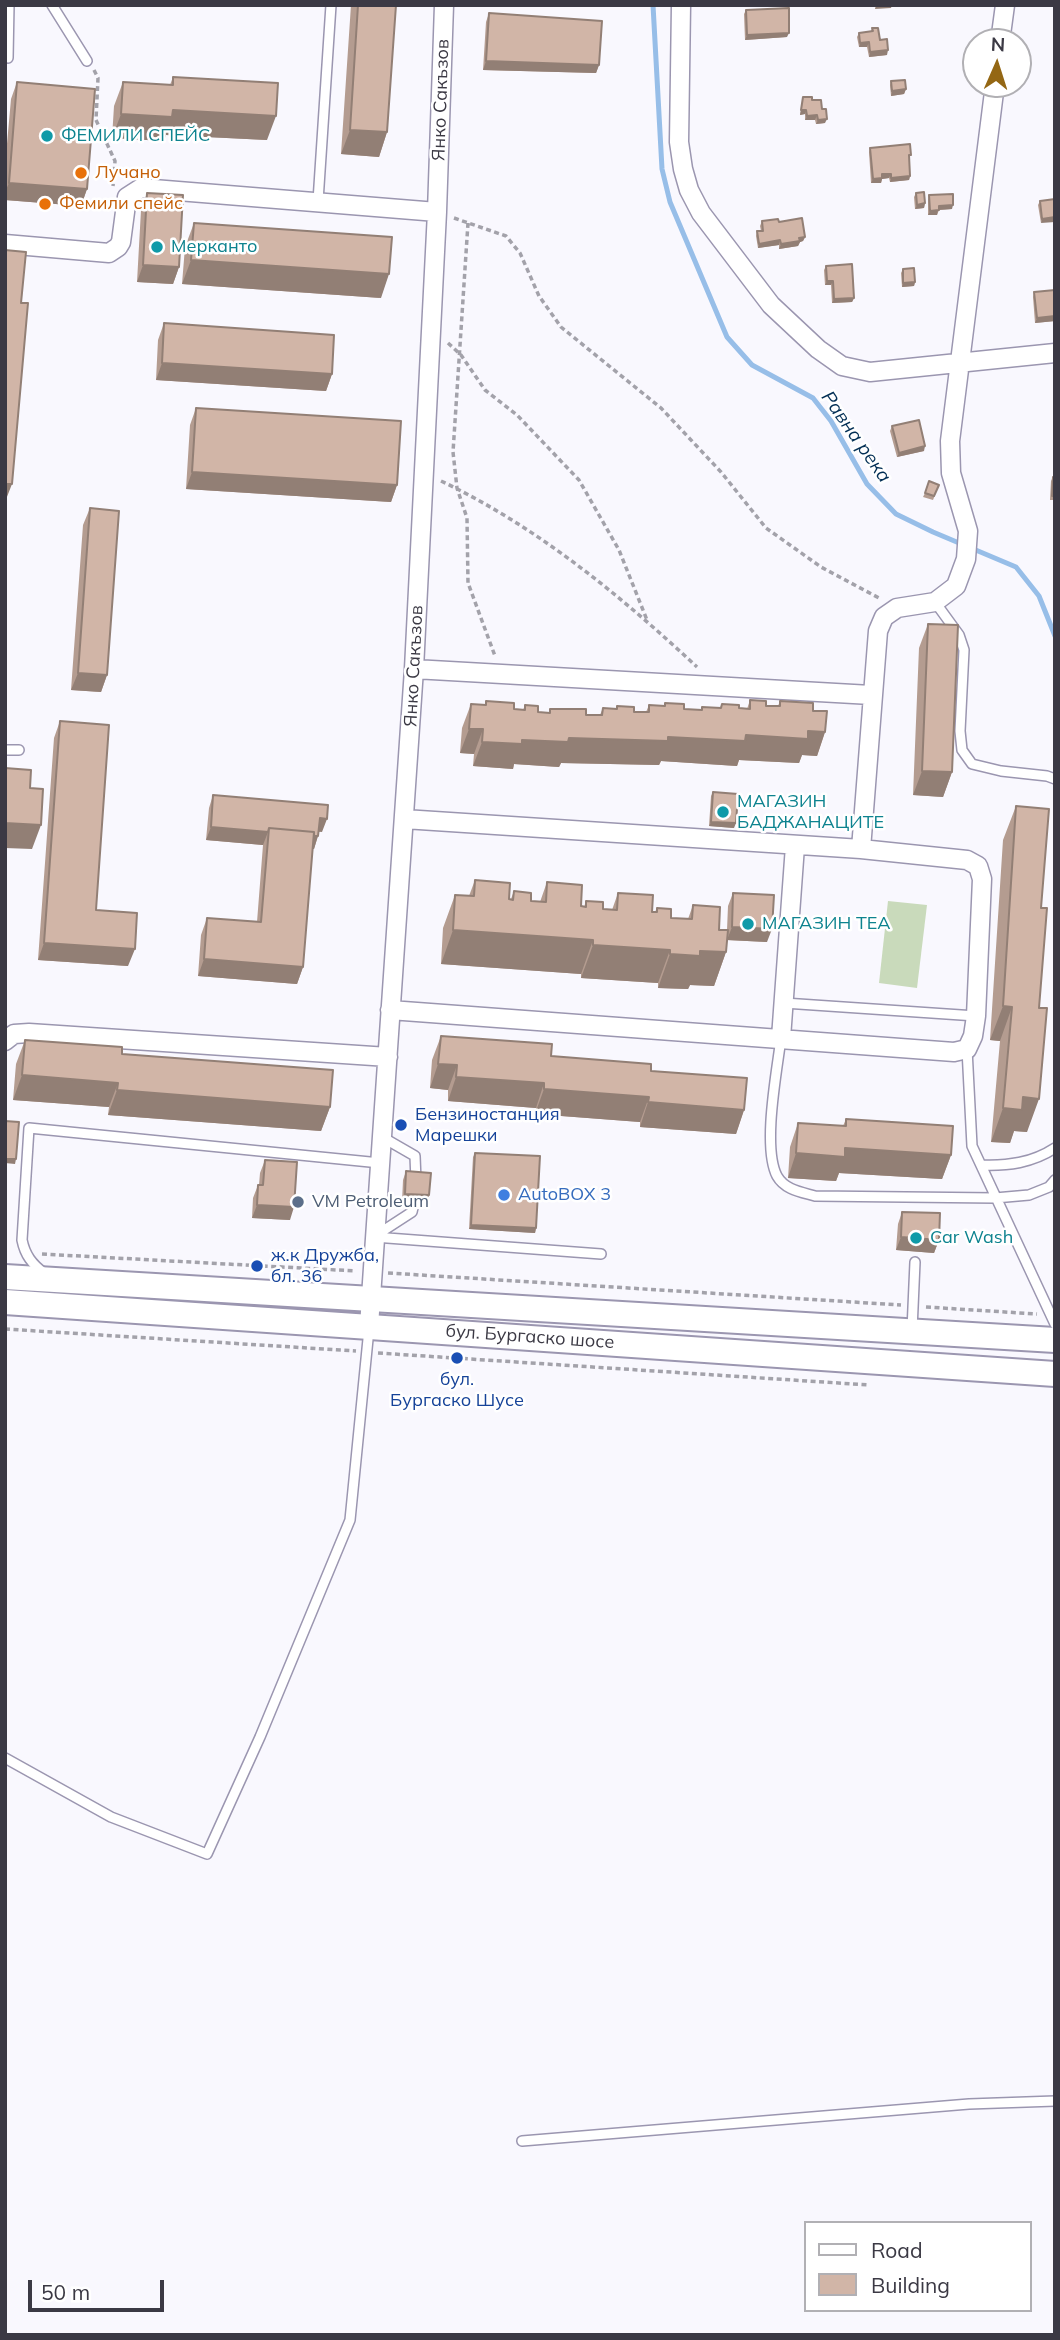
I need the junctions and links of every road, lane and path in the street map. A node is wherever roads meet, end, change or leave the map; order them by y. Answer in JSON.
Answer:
{"nodes":[{"id":1,"x":9,"y":5,"type":"edge"},
{"id":2,"x":52,"y":5,"type":"edge"},
{"id":3,"x":331,"y":5,"type":"edge"},
{"id":4,"x":444,"y":5,"type":"edge"},
{"id":5,"x":681,"y":5,"type":"edge"},
{"id":6,"x":1005,"y":5,"type":"edge"},
{"id":7,"x":1002,"y":28,"type":"edge"},
{"id":8,"x":8,"y":58,"type":"dead end"},
{"id":9,"x":88,"y":61,"type":"joint"},
{"id":10,"x":993,"y":98,"type":"edge"},
{"id":11,"x":131,"y":193,"type":"junction"},
{"id":12,"x":318,"y":201,"type":"junction"},
{"id":13,"x":437,"y":212,"type":"junction"},
{"id":14,"x":468,"y":223,"type":"junction"},
{"id":15,"x":5,"y":244,"type":"edge"},
{"id":16,"x":431,"y":327,"type":"junction"},
{"id":17,"x":1055,"y":353,"type":"edge"},
{"id":18,"x":461,"y":355,"type":"junction"},
{"id":19,"x":959,"y":361,"type":"junction"},
{"id":20,"x":424,"y":473,"type":"junction"},
{"id":21,"x":457,"y":488,"type":"junction"},
{"id":22,"x":935,"y":602,"type":"junction"},
{"id":23,"x":897,"y":608,"type":"junction"},
{"id":24,"x":647,"y":621,"type":"junction"},
{"id":25,"x":414,"y":669,"type":"junction"},
{"id":26,"x":503,"y":674,"type":"junction"},
{"id":27,"x":717,"y":685,"type":"junction"},
{"id":28,"x":871,"y":695,"type":"junction"},
{"id":29,"x":5,"y":750,"type":"edge"},
{"id":30,"x":19,"y":750,"type":"dead end"},
{"id":31,"x":1055,"y":779,"type":"edge"},
{"id":32,"x":404,"y":819,"type":"junction"},
{"id":33,"x":795,"y":846,"type":"junction"},
{"id":34,"x":861,"y":849,"type":"junction"},
{"id":35,"x":784,"y":1003,"type":"junction"},
{"id":36,"x":390,"y":1010,"type":"junction"},
{"id":37,"x":976,"y":1016,"type":"junction"},
{"id":38,"x":781,"y":1038,"type":"junction"},
{"id":39,"x":5,"y":1041,"type":"edge"},
{"id":40,"x":967,"y":1049,"type":"junction"},
{"id":41,"x":388,"y":1057,"type":"junction"},
{"id":42,"x":382,"y":1137,"type":"junction"},
{"id":43,"x":1055,"y":1148,"type":"edge"},
{"id":44,"x":380,"y":1163,"type":"junction"},
{"id":45,"x":981,"y":1164,"type":"junction"},
{"id":46,"x":1055,"y":1180,"type":"edge"},
{"id":47,"x":416,"y":1181,"type":"edge"},
{"id":48,"x":995,"y":1198,"type":"junction"},
{"id":49,"x":414,"y":1203,"type":"edge"},
{"id":50,"x":374,"y":1237,"type":"junction"},
{"id":51,"x":25,"y":1253,"type":"junction"},
{"id":52,"x":601,"y":1254,"type":"dead end"},
{"id":53,"x":915,"y":1262,"type":"dead end"},
{"id":54,"x":372,"y":1272,"type":"junction"},
{"id":55,"x":5,"y":1277,"type":"edge"},
{"id":56,"x":64,"y":1281,"type":"junction"},
{"id":57,"x":371,"y":1298,"type":"junction"},
{"id":58,"x":5,"y":1302,"type":"edge"},
{"id":59,"x":913,"y":1306,"type":"junction"},
{"id":60,"x":1053,"y":1321,"type":"edge"},
{"id":61,"x":369,"y":1326,"type":"junction"},
{"id":62,"x":5,"y":1329,"type":"edge"},
{"id":63,"x":911,"y":1331,"type":"junction"},
{"id":64,"x":366,"y":1352,"type":"junction"},
{"id":65,"x":1055,"y":1374,"type":"edge"},
{"id":66,"x":874,"y":1385,"type":"dead end"},
{"id":67,"x":5,"y":1758,"type":"edge"},
{"id":68,"x":1055,"y":2101,"type":"edge"},
{"id":69,"x":522,"y":2141,"type":"dead end"}],
"edges":[{"from":1,"to":8,"type":"lane"},
{"from":2,"to":9,"type":"lane"},
{"from":3,"to":12,"type":"lane"},
{"from":4,"to":13,"type":"street","name":"Янко Сакъзов"},
{"from":5,"to":19,"type":"street"},
{"from":6,"to":7,"type":"street"},
{"from":9,"to":11,"type":"path"},
{"from":10,"to":19,"type":"street"},
{"from":11,"to":12,"type":"street"},
{"from":11,"to":15,"type":"street"},
{"from":12,"to":13,"type":"street"},
{"from":13,"to":14,"type":"path"},
{"from":13,"to":16,"type":"street","name":"Янко Сакъзов"},
{"from":14,"to":18,"type":"path"},
{"from":14,"to":23,"type":"path"},
{"from":16,"to":18,"type":"path"},
{"from":16,"to":20,"type":"street","name":"Янко Сакъзов"},
{"from":17,"to":19,"type":"street"},
{"from":18,"to":21,"type":"path"},
{"from":18,"to":24,"type":"path"},
{"from":19,"to":22,"type":"street"},
{"from":20,"to":21,"type":"path"},
{"from":20,"to":25,"type":"street","name":"Янко Сакъзов"},
{"from":21,"to":24,"type":"path"},
{"from":21,"to":26,"type":"path"},
{"from":22,"to":23,"type":"street"},
{"from":22,"to":31,"type":"lane"},
{"from":23,"to":28,"type":"street"},
{"from":24,"to":27,"type":"path"},
{"from":25,"to":26,"type":"street"},
{"from":25,"to":32,"type":"street","name":"Янко Сакъзов"},
{"from":26,"to":27,"type":"street"},
{"from":27,"to":28,"type":"street"},
{"from":28,"to":34,"type":"street"},
{"from":29,"to":30,"type":"lane"},
{"from":32,"to":33,"type":"street"},
{"from":32,"to":36,"type":"street","name":"Янко Сакъзов"},
{"from":33,"to":34,"type":"street"},
{"from":33,"to":35,"type":"street"},
{"from":34,"to":37,"type":"street"},
{"from":35,"to":37,"type":"lane"},
{"from":35,"to":38,"type":"street"},
{"from":36,"to":38,"type":"street"},
{"from":36,"to":41,"type":"street","name":"Янко Сакъзов"},
{"from":37,"to":40,"type":"street"},
{"from":38,"to":40,"type":"street"},
{"from":38,"to":48,"type":"lane"},
{"from":39,"to":41,"type":"street"},
{"from":40,"to":45,"type":"lane"},
{"from":41,"to":42,"type":"street","name":"Янко Сакъзов"},
{"from":42,"to":44,"type":"street","name":"Янко Сакъзов"},
{"from":42,"to":47,"type":"lane"},
{"from":43,"to":45,"type":"lane"},
{"from":44,"to":50,"type":"street","name":"Янко Сакъзов"},
{"from":44,"to":51,"type":"lane"},
{"from":45,"to":48,"type":"lane"},
{"from":46,"to":48,"type":"lane"},
{"from":48,"to":60,"type":"lane"},
{"from":49,"to":50,"type":"lane"},
{"from":50,"to":52,"type":"lane"},
{"from":50,"to":54,"type":"street","name":"Янко Сакъзов"},
{"from":51,"to":54,"type":"path"},
{"from":51,"to":56,"type":"lane"},
{"from":53,"to":59,"type":"lane"},
{"from":54,"to":57,"type":"street","name":"Янко Сакъзов"},
{"from":54,"to":59,"type":"path"},
{"from":55,"to":56,"type":"main road","name":"бул. Бургаско шосе"},
{"from":56,"to":57,"type":"main road","name":"бул. Бургаско шосе"},
{"from":57,"to":61,"type":"street","name":"Янко Сакъзов"},
{"from":57,"to":63,"type":"main road","name":"бул. Бургаско шосе"},
{"from":58,"to":61,"type":"main road","name":"бул. Бургаско шосе"},
{"from":59,"to":60,"type":"path"},
{"from":59,"to":63,"type":"lane"},
{"from":60,"to":63,"type":"main road","name":"бул. Бургаско шосе"},
{"from":61,"to":64,"type":"lane"},
{"from":61,"to":65,"type":"main road","name":"бул. Бургаско шосе"},
{"from":62,"to":64,"type":"path"},
{"from":64,"to":66,"type":"path"},
{"from":64,"to":67,"type":"lane"},
{"from":68,"to":69,"type":"lane"}]}
